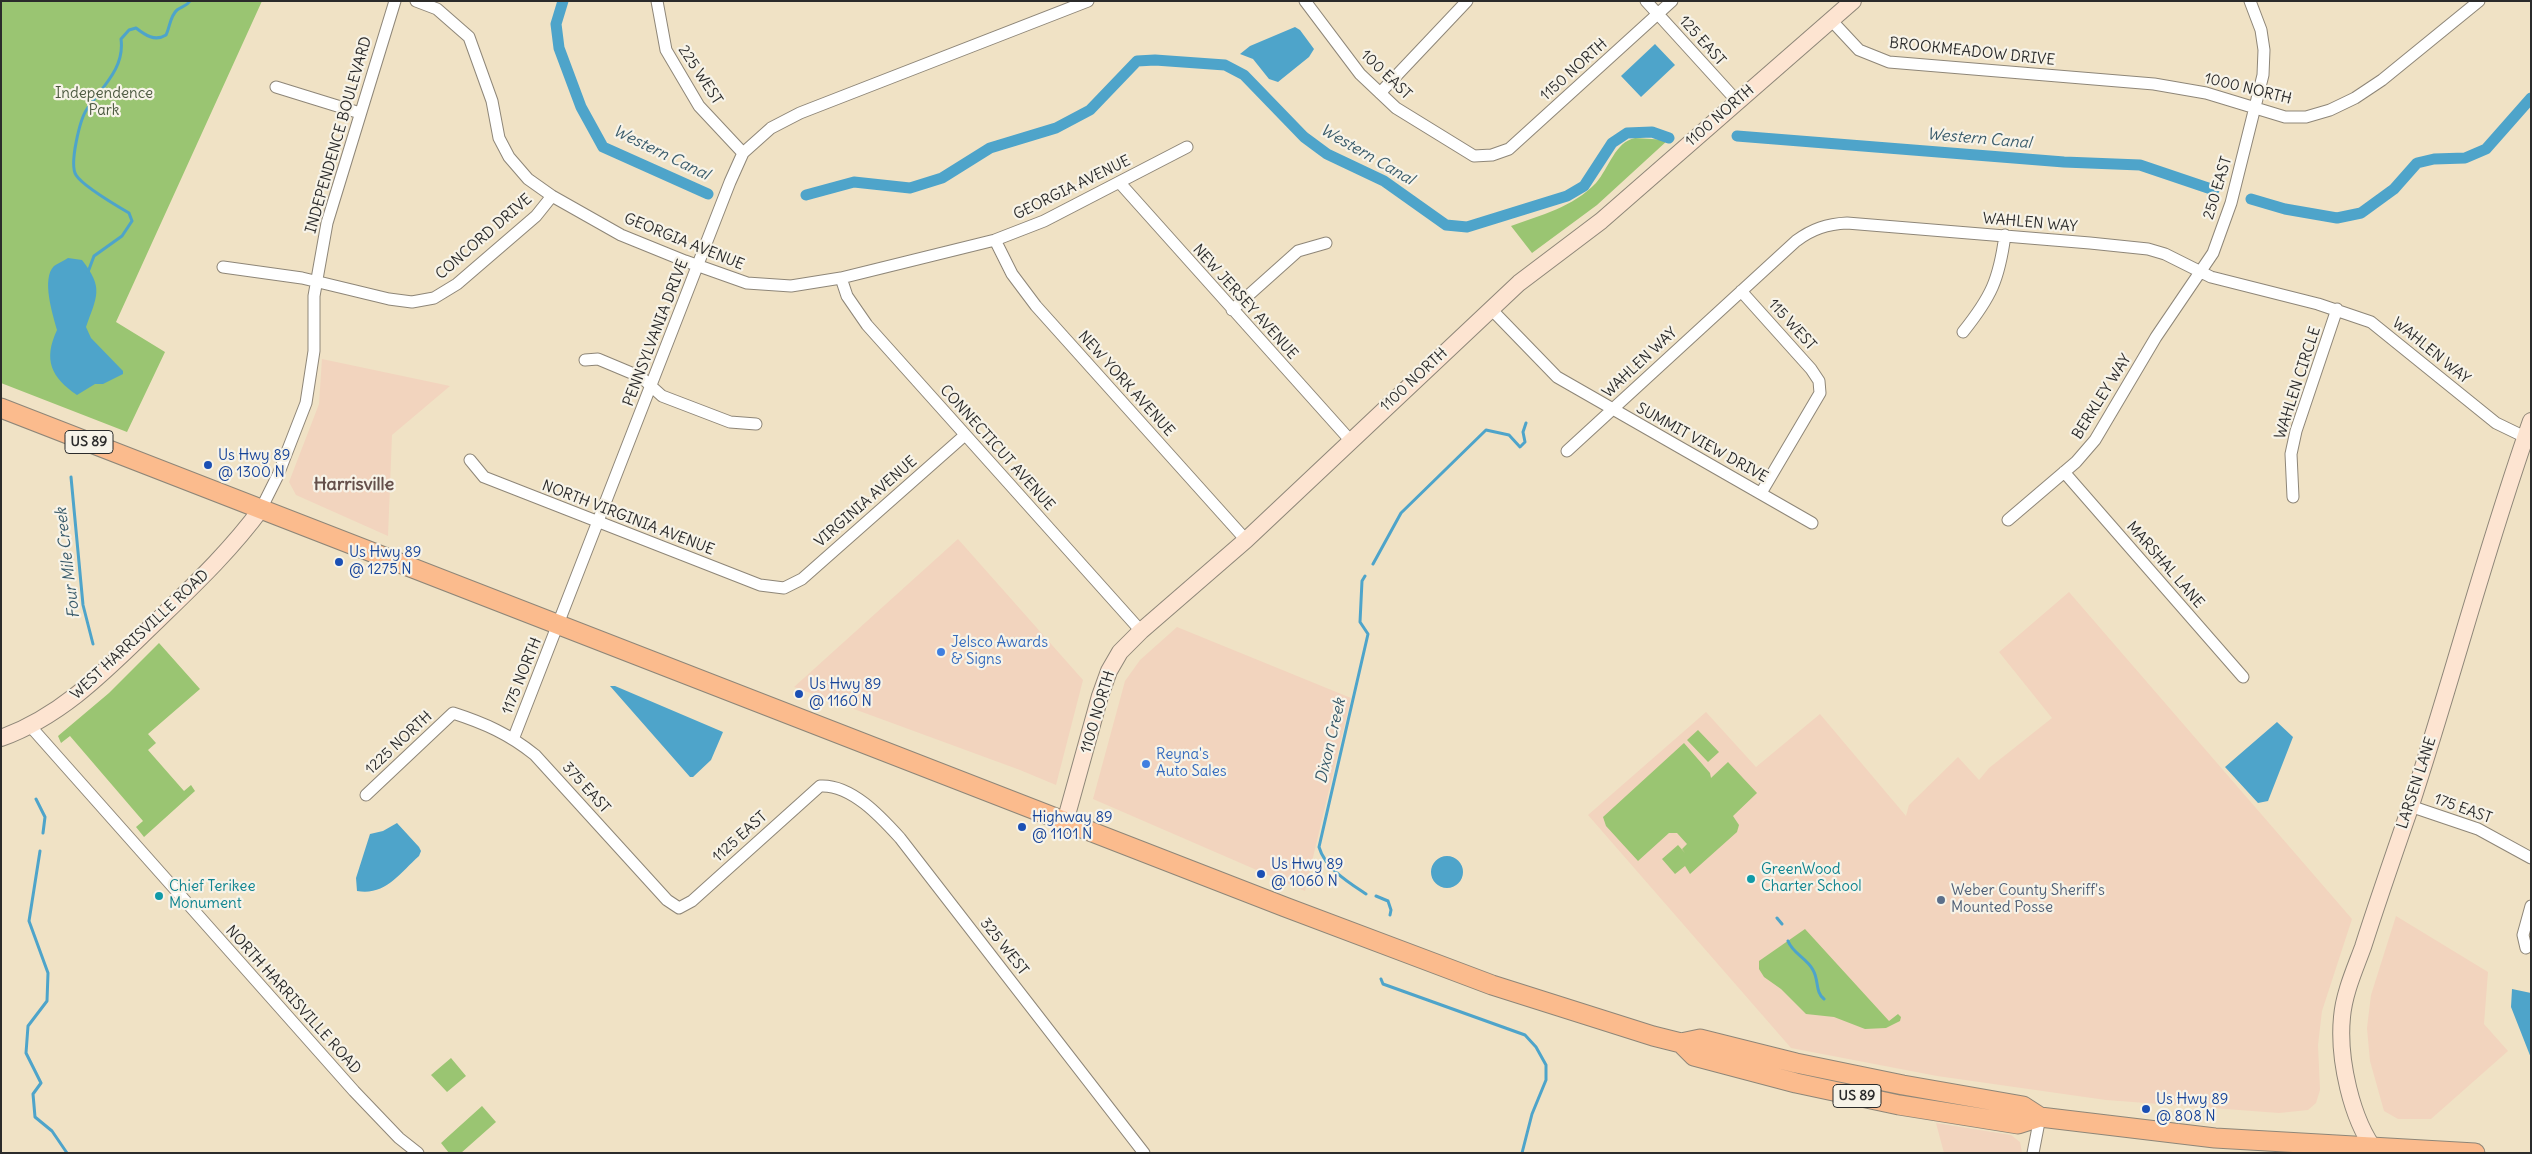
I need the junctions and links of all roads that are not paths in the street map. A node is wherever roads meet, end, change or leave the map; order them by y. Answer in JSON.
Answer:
{"nodes":[{"id":1,"x":394,"y":1,"type":"edge"},
{"id":2,"x":416,"y":1,"type":"edge"},
{"id":3,"x":657,"y":1,"type":"edge"},
{"id":4,"x":1088,"y":1,"type":"edge"},
{"id":5,"x":1305,"y":1,"type":"edge"},
{"id":6,"x":1467,"y":1,"type":"edge"},
{"id":7,"x":1646,"y":1,"type":"edge"},
{"id":8,"x":1672,"y":1,"type":"edge"},
{"id":9,"x":1852,"y":1,"type":"edge"},
{"id":10,"x":2250,"y":1,"type":"edge"},
{"id":11,"x":2479,"y":1,"type":"edge"},
{"id":12,"x":1658,"y":15,"type":"junction"},
{"id":13,"x":1831,"y":20,"type":"junction"},
{"id":14,"x":2063,"y":76,"type":"joint"},
{"id":15,"x":276,"y":87,"type":"dead end"},
{"id":16,"x":1380,"y":93,"type":"junction"},
{"id":17,"x":1736,"y":101,"type":"junction"},
{"id":18,"x":2255,"y":108,"type":"junction"},
{"id":19,"x":360,"y":113,"type":"junction"},
{"id":20,"x":1187,"y":147,"type":"dead end"},
{"id":21,"x":743,"y":154,"type":"junction"},
{"id":22,"x":1492,"y":155,"type":"joint"},
{"id":23,"x":1119,"y":182,"type":"junction"},
{"id":24,"x":552,"y":196,"type":"junction"},
{"id":25,"x":2005,"y":235,"type":"junction"},
{"id":26,"x":994,"y":240,"type":"junction"},
{"id":27,"x":1326,"y":243,"type":"dead end"},
{"id":28,"x":698,"y":266,"type":"junction"},
{"id":29,"x":223,"y":267,"type":"dead end"},
{"id":30,"x":2200,"y":272,"type":"junction"},
{"id":31,"x":841,"y":278,"type":"junction"},
{"id":32,"x":317,"y":281,"type":"junction"},
{"id":33,"x":1741,"y":290,"type":"junction"},
{"id":34,"x":1491,"y":309,"type":"junction"},
{"id":35,"x":2337,"y":309,"type":"junction"},
{"id":36,"x":1232,"y":310,"type":"junction"},
{"id":37,"x":1963,"y":332,"type":"dead end"},
{"id":38,"x":585,"y":360,"type":"dead end"},
{"id":39,"x":651,"y":386,"type":"junction"},
{"id":40,"x":1,"y":408,"type":"edge"},
{"id":41,"x":1612,"y":410,"type":"junction"},
{"id":42,"x":2531,"y":421,"type":"edge"},
{"id":43,"x":756,"y":424,"type":"dead end"},
{"id":44,"x":964,"y":435,"type":"junction"},
{"id":45,"x":2525,"y":437,"type":"junction"},
{"id":46,"x":1350,"y":440,"type":"junction"},
{"id":47,"x":1567,"y":451,"type":"dead end"},
{"id":48,"x":470,"y":460,"type":"dead end"},
{"id":49,"x":2064,"y":472,"type":"junction"},
{"id":50,"x":1761,"y":494,"type":"junction"},
{"id":51,"x":2293,"y":497,"type":"dead end"},
{"id":52,"x":261,"y":509,"type":"junction"},
{"id":53,"x":2008,"y":520,"type":"dead end"},
{"id":54,"x":1812,"y":522,"type":"dead end"},
{"id":55,"x":598,"y":523,"type":"junction"},
{"id":56,"x":1246,"y":540,"type":"junction"},
{"id":57,"x":784,"y":588,"type":"joint"},
{"id":58,"x":559,"y":625,"type":"junction"},
{"id":59,"x":1141,"y":631,"type":"junction"},
{"id":60,"x":2243,"y":677,"type":"dead end"},
{"id":61,"x":453,"y":713,"type":"joint"},
{"id":62,"x":32,"y":727,"type":"junction"},
{"id":63,"x":514,"y":737,"type":"junction"},
{"id":64,"x":1,"y":738,"type":"edge"},
{"id":65,"x":820,"y":786,"type":"joint"},
{"id":66,"x":366,"y":795,"type":"dead end"},
{"id":67,"x":2410,"y":806,"type":"junction"},
{"id":68,"x":1066,"y":822,"type":"junction"},
{"id":69,"x":2531,"y":858,"type":"edge"},
{"id":70,"x":2531,"y":906,"type":"edge"},
{"id":71,"x":679,"y":908,"type":"joint"},
{"id":72,"x":2526,"y":948,"type":"dead end"},
{"id":73,"x":2040,"y":1117,"type":"junction"},
{"id":74,"x":2374,"y":1149,"type":"edge"},
{"id":75,"x":418,"y":1153,"type":"edge"},
{"id":76,"x":1144,"y":1153,"type":"edge"},
{"id":77,"x":2034,"y":1153,"type":"edge"},
{"id":78,"x":2475,"y":1153,"type":"edge"}],
"edges":[{"from":1,"to":19,"type":"street","name":"INDEPENDENCE BOULEVARD"},
{"from":2,"to":24,"type":"street","name":"GEORGIA AVENUE"},
{"from":3,"to":21,"type":"street","name":"225 WEST"},
{"from":4,"to":21,"type":"street","name":"PENNSYLVANIA DRIVE"},
{"from":5,"to":16,"type":"street","name":"100 EAST"},
{"from":6,"to":16,"type":"street"},
{"from":7,"to":12,"type":"street","name":"125 EAST"},
{"from":8,"to":12,"type":"street","name":"1150 NORTH"},
{"from":9,"to":13,"type":"street","name":"1100 NORTH"},
{"from":10,"to":18,"type":"street","name":"250 EAST"},
{"from":11,"to":18,"type":"street","name":"1000 NORTH"},
{"from":12,"to":17,"type":"street","name":"125 EAST"},
{"from":12,"to":22,"type":"street","name":"1150 NORTH"},
{"from":13,"to":14,"type":"street","name":"BROOKMEADOW DRIVE"},
{"from":13,"to":17,"type":"street","name":"1100 NORTH"},
{"from":14,"to":18,"type":"street","name":"1000 NORTH"},
{"from":15,"to":19,"type":"street"},
{"from":16,"to":22,"type":"street","name":"100 EAST"},
{"from":17,"to":34,"type":"street","name":"1100 NORTH"},
{"from":18,"to":30,"type":"street","name":"250 EAST"},
{"from":19,"to":32,"type":"street","name":"INDEPENDENCE BOULEVARD"},
{"from":20,"to":23,"type":"street","name":"GEORGIA AVENUE"},
{"from":21,"to":28,"type":"street","name":"PENNSYLVANIA DRIVE"},
{"from":23,"to":26,"type":"street","name":"GEORGIA AVENUE"},
{"from":23,"to":36,"type":"street","name":"NEW JERSEY AVENUE"},
{"from":24,"to":28,"type":"street","name":"GEORGIA AVENUE"},
{"from":24,"to":32,"type":"street","name":"CONCORD DRIVE"},
{"from":25,"to":30,"type":"street","name":"WAHLEN WAY"},
{"from":25,"to":33,"type":"street","name":"WAHLEN WAY"},
{"from":25,"to":37,"type":"street"},
{"from":26,"to":31,"type":"street","name":"GEORGIA AVENUE"},
{"from":26,"to":56,"type":"street","name":"NEW YORK AVENUE"},
{"from":27,"to":36,"type":"street"},
{"from":28,"to":31,"type":"street","name":"GEORGIA AVENUE"},
{"from":28,"to":39,"type":"street","name":"PENNSYLVANIA DRIVE"},
{"from":29,"to":32,"type":"street","name":"CONCORD DRIVE"},
{"from":30,"to":35,"type":"street","name":"WAHLEN WAY"},
{"from":30,"to":49,"type":"street","name":"BERKLEY WAY"},
{"from":31,"to":44,"type":"street","name":"CONNECTICUT AVENUE"},
{"from":32,"to":52,"type":"street","name":"INDEPENDENCE BOULEVARD"},
{"from":33,"to":41,"type":"street","name":"WAHLEN WAY"},
{"from":33,"to":50,"type":"street","name":"115 WEST"},
{"from":34,"to":41,"type":"street","name":"SUMMIT VIEW DRIVE"},
{"from":34,"to":46,"type":"street","name":"1100 NORTH"},
{"from":35,"to":45,"type":"street","name":"WAHLEN WAY"},
{"from":35,"to":51,"type":"street","name":"WAHLEN CIRCLE"},
{"from":36,"to":46,"type":"street","name":"NEW JERSEY AVENUE"},
{"from":38,"to":39,"type":"street"},
{"from":39,"to":43,"type":"street"},
{"from":39,"to":55,"type":"street","name":"PENNSYLVANIA DRIVE"},
{"from":40,"to":52,"type":"main road","number":"US 89"},
{"from":41,"to":47,"type":"street","name":"WAHLEN WAY"},
{"from":41,"to":50,"type":"street","name":"SUMMIT VIEW DRIVE"},
{"from":42,"to":45,"type":"street","name":"LARSEN LANE"},
{"from":44,"to":57,"type":"street","name":"VIRGINIA AVENUE"},
{"from":44,"to":59,"type":"street","name":"CONNECTICUT AVENUE"},
{"from":45,"to":67,"type":"street","name":"LARSEN LANE"},
{"from":46,"to":56,"type":"street","name":"1100 NORTH"},
{"from":48,"to":55,"type":"street","name":"NORTH VIRGINIA AVENUE"},
{"from":49,"to":53,"type":"street","name":"BERKLEY WAY"},
{"from":49,"to":60,"type":"street","name":"MARSHAL LANE"},
{"from":50,"to":54,"type":"street","name":"SUMMIT VIEW DRIVE"},
{"from":52,"to":58,"type":"main road","number":"US 89"},
{"from":52,"to":62,"type":"street","name":"WEST HARRISVILLE ROAD"},
{"from":55,"to":57,"type":"street","name":"NORTH VIRGINIA AVENUE"},
{"from":55,"to":58,"type":"street","name":"PENNSYLVANIA DRIVE"},
{"from":56,"to":59,"type":"street","name":"1100 NORTH"},
{"from":58,"to":63,"type":"street","name":"1175 NORTH"},
{"from":58,"to":68,"type":"main road","number":"US 89"},
{"from":59,"to":68,"type":"street","name":"1100 NORTH"},
{"from":61,"to":63,"type":"street","name":"375 EAST"},
{"from":61,"to":66,"type":"street","name":"1225 NORTH"},
{"from":62,"to":64,"type":"street","name":"WEST HARRISVILLE ROAD"},
{"from":62,"to":75,"type":"street","name":"NORTH HARRISVILLE ROAD"},
{"from":63,"to":71,"type":"street","name":"375 EAST"},
{"from":65,"to":71,"type":"street","name":"1125 EAST"},
{"from":65,"to":76,"type":"street","name":"325 WEST"},
{"from":67,"to":69,"type":"street","name":"175 EAST"},
{"from":67,"to":74,"type":"street","name":"LARSEN LANE"},
{"from":68,"to":73,"type":"main road","number":"US 89"},
{"from":70,"to":72,"type":"street"},
{"from":73,"to":74,"type":"main road","number":"US 89"},
{"from":73,"to":77,"type":"street"},
{"from":74,"to":78,"type":"main road","number":"US 89"}]}
